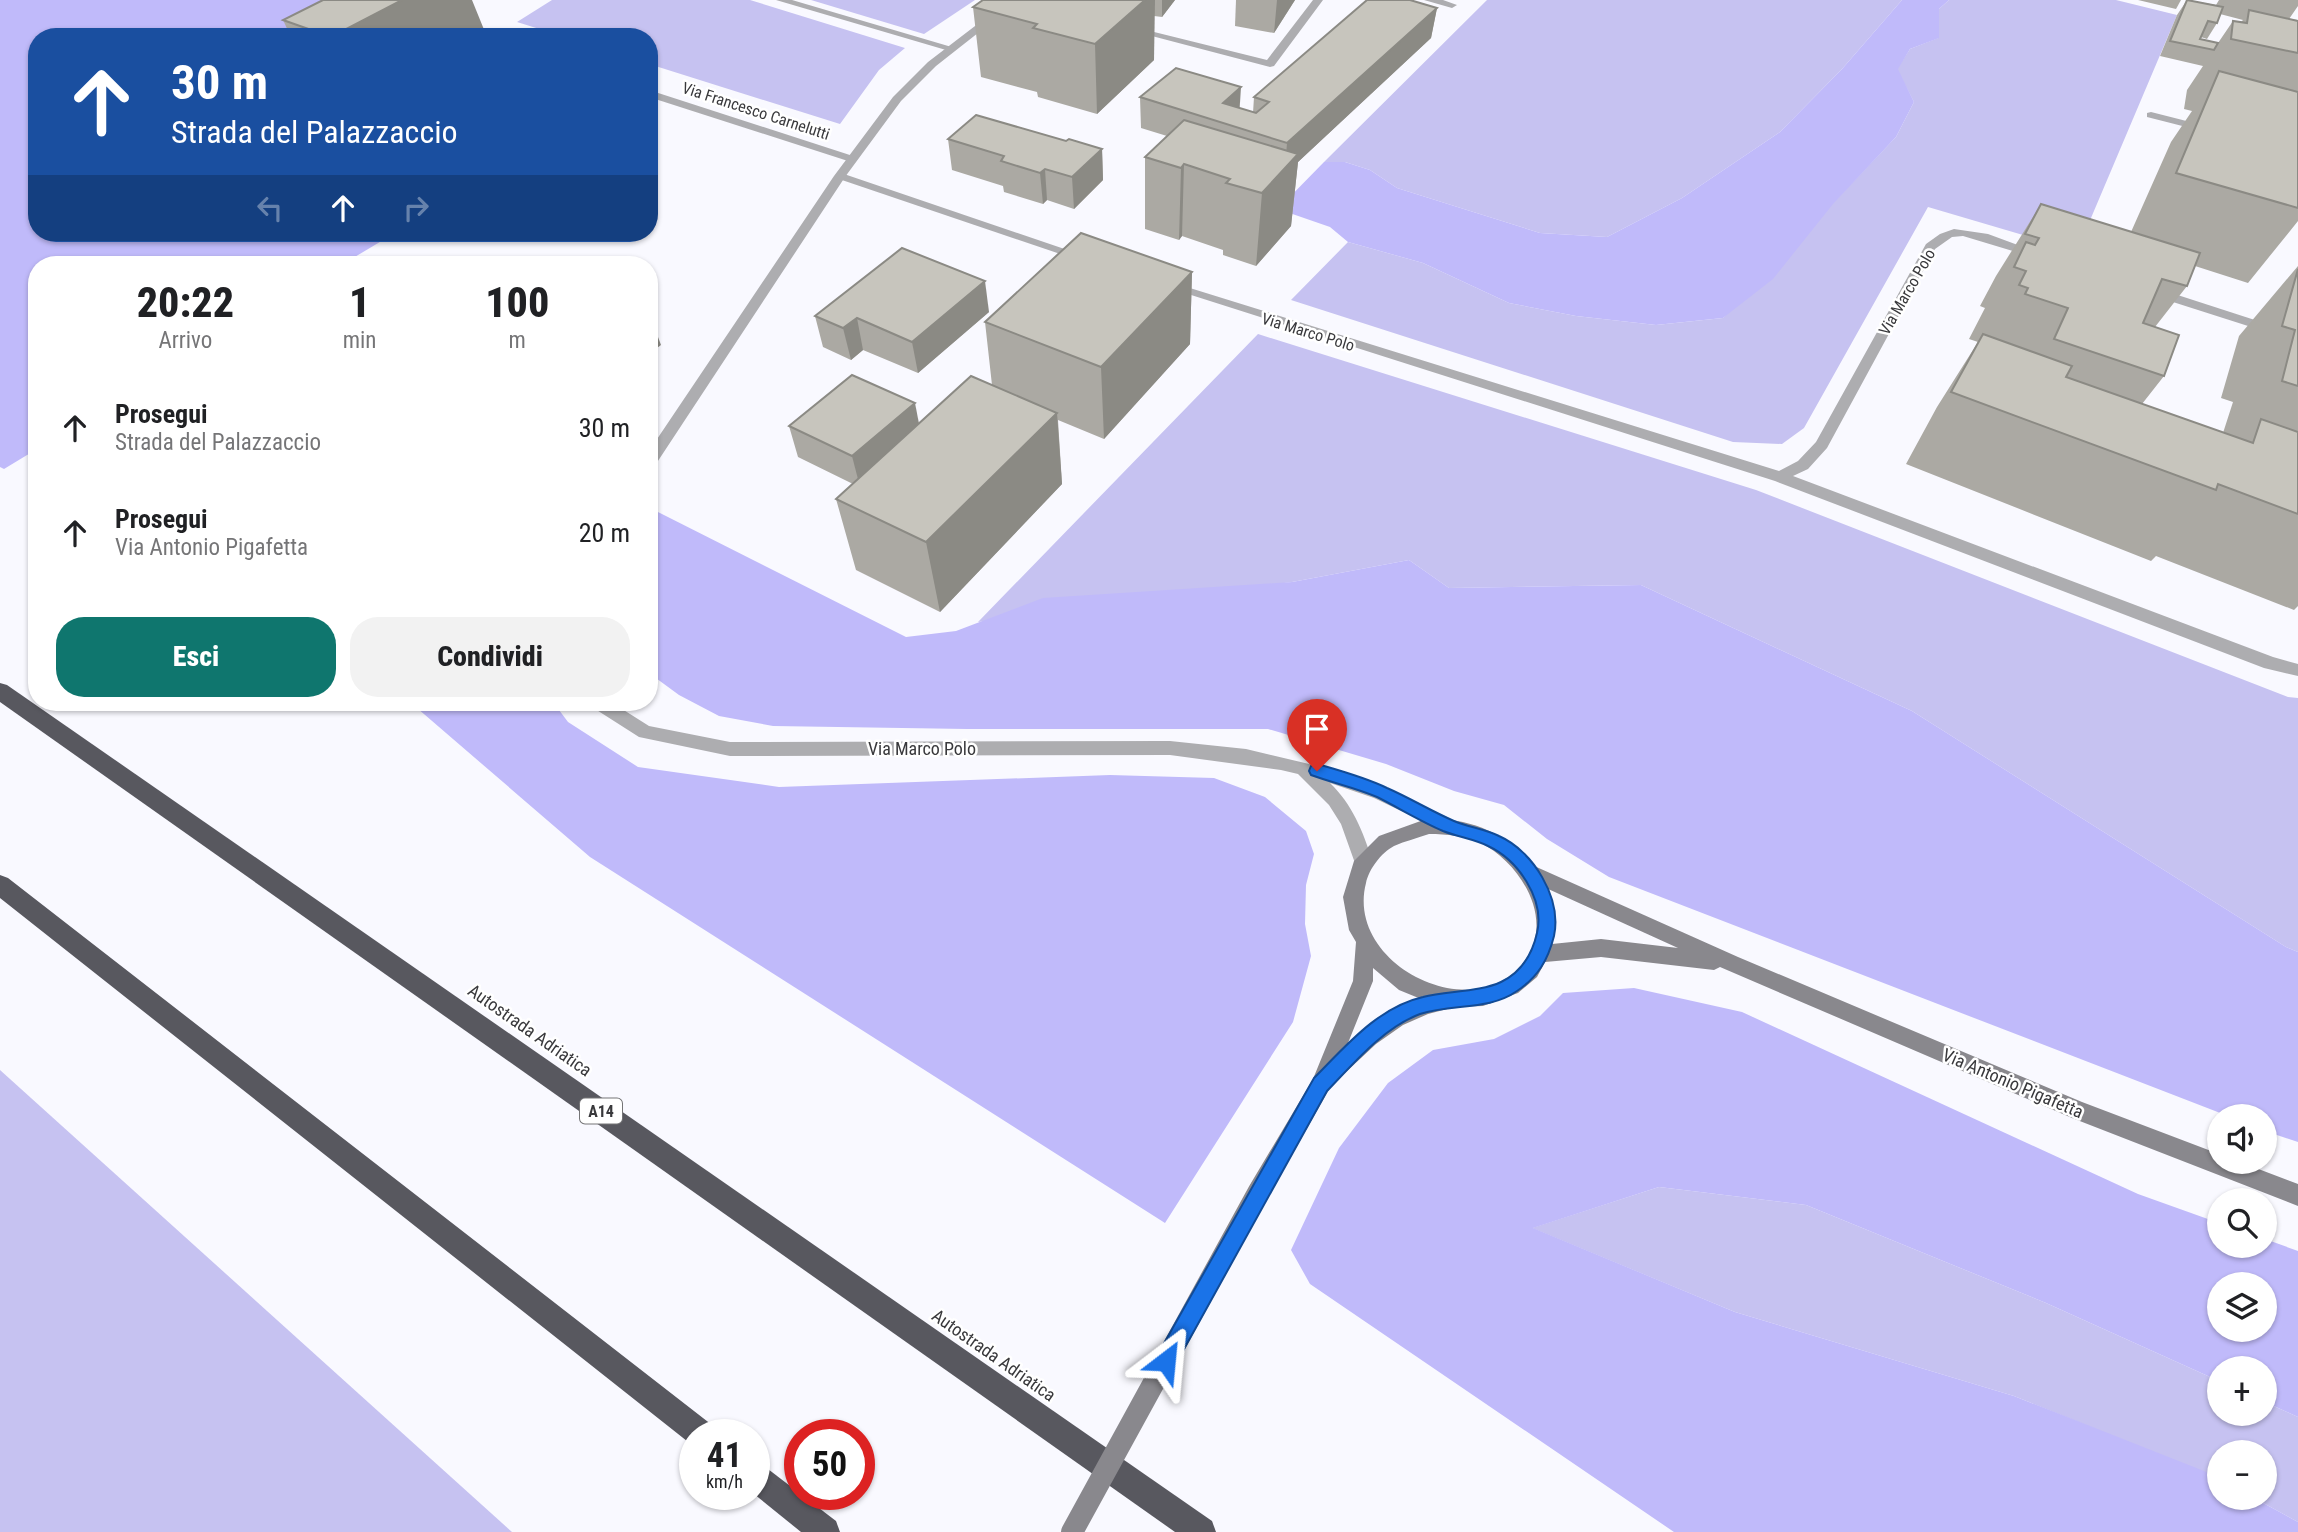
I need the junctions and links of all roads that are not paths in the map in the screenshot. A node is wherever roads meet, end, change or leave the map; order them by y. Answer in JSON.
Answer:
{"nodes":[{"id":1,"x":782,"y":0,"type":"edge"},
{"id":2,"x":1016,"y":0,"type":"edge"},
{"id":3,"x":1318,"y":0,"type":"edge"},
{"id":4,"x":1429,"y":0,"type":"edge"},
{"id":5,"x":1452,"y":5,"type":"dead end"},
{"id":6,"x":1128,"y":28,"type":"edge"},
{"id":7,"x":950,"y":48,"type":"junction"},
{"id":8,"x":658,"y":96,"type":"edge"},
{"id":9,"x":2151,"y":116,"type":"dead end"},
{"id":10,"x":2218,"y":132,"type":"edge"},
{"id":11,"x":852,"y":159,"type":"junction"},
{"id":12,"x":840,"y":176,"type":"junction"},
{"id":13,"x":2047,"y":258,"type":"edge"},
{"id":14,"x":1100,"y":264,"type":"edge"},
{"id":15,"x":1153,"y":281,"type":"edge"},
{"id":16,"x":2144,"y":289,"type":"edge"},
{"id":17,"x":2295,"y":322,"type":"edge"},
{"id":18,"x":2296,"y":337,"type":"edge"},
{"id":19,"x":658,"y":449,"type":"edge"},
{"id":20,"x":1780,"y":477,"type":"junction"},
{"id":21,"x":2298,"y":670,"type":"edge"},
{"id":22,"x":0,"y":691,"type":"edge"},
{"id":23,"x":28,"y":711,"type":"edge"},
{"id":24,"x":29,"y":711,"type":"edge"},
{"id":25,"x":612,"y":711,"type":"edge"},
{"id":26,"x":1297,"y":765,"type":"junction"},
{"id":27,"x":1449,"y":826,"type":"junction"},
{"id":28,"x":1363,"y":860,"type":"junction"},
{"id":29,"x":1530,"y":872,"type":"junction"},
{"id":30,"x":0,"y":885,"type":"edge"},
{"id":31,"x":1364,"y":946,"type":"junction"},
{"id":32,"x":1541,"y":954,"type":"junction"},
{"id":33,"x":1731,"y":963,"type":"junction"},
{"id":34,"x":1455,"y":998,"type":"junction"},
{"id":35,"x":1321,"y":1085,"type":"junction"},
{"id":36,"x":2298,"y":1195,"type":"edge"},
{"id":37,"x":682,"y":1419,"type":"edge"},
{"id":38,"x":770,"y":1489,"type":"edge"},
{"id":39,"x":825,"y":1532,"type":"edge"},
{"id":40,"x":1072,"y":1532,"type":"edge"},
{"id":41,"x":1201,"y":1532,"type":"edge"}],
"edges":[{"from":1,"to":7,"type":"street"},
{"from":2,"to":7,"type":"street"},
{"from":3,"to":6,"type":"street"},
{"from":4,"to":5,"type":"street"},
{"from":7,"to":11,"type":"street"},
{"from":8,"to":11,"type":"street","name":"Via Francesco Carnelutti"},
{"from":9,"to":10,"type":"street"},
{"from":11,"to":12,"type":"street"},
{"from":12,"to":14,"type":"street"},
{"from":12,"to":19,"type":"street"},
{"from":13,"to":20,"type":"street","name":"Via Marco Polo"},
{"from":15,"to":20,"type":"street","name":"Via Marco Polo"},
{"from":16,"to":18,"type":"street"},
{"from":17,"to":18,"type":"street"},
{"from":20,"to":21,"type":"street","name":"Via Marco Polo"},
{"from":22,"to":23,"type":"highway","name":"Autostrada Adriatica","number":"A14"},
{"from":24,"to":41,"type":"highway","name":"Autostrada Adriatica","number":"A14"},
{"from":25,"to":26,"type":"street","name":"Via Marco Polo"},
{"from":26,"to":27,"type":"street","name":"Via Marco Polo"},
{"from":26,"to":28,"type":"street"},
{"from":27,"to":28,"type":"main road","name":"Via Antonio Pigafetta"},
{"from":27,"to":29,"type":"main road","name":"Via Antonio Pigafetta"},
{"from":28,"to":31,"type":"main road"},
{"from":29,"to":32,"type":"main road","name":"Via Antonio Pigafetta"},
{"from":29,"to":33,"type":"main road","name":"Via Antonio Pigafetta"},
{"from":30,"to":37,"type":"highway"},
{"from":31,"to":34,"type":"main road"},
{"from":31,"to":35,"type":"main road"},
{"from":32,"to":33,"type":"main road","name":"Via Antonio Pigafetta"},
{"from":32,"to":34,"type":"main road"},
{"from":33,"to":36,"type":"main road","name":"Via Antonio Pigafetta"},
{"from":34,"to":35,"type":"main road"},
{"from":35,"to":40,"type":"main road","bridge":true},
{"from":38,"to":39,"type":"highway"}]}
